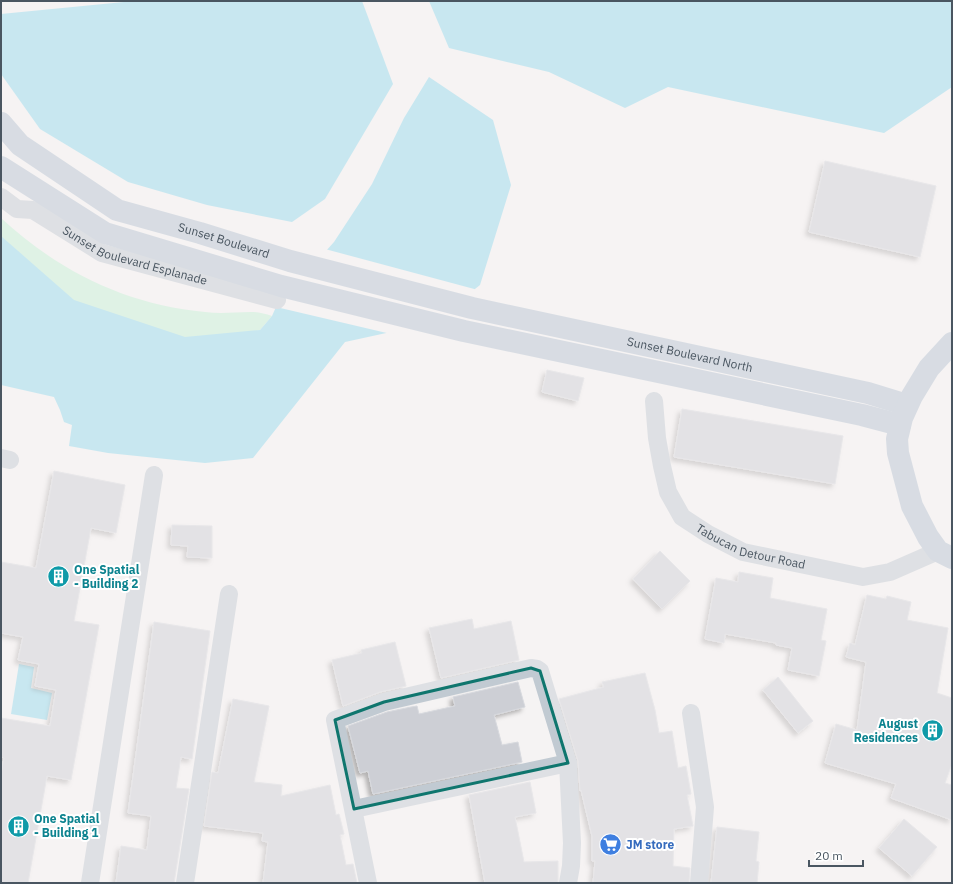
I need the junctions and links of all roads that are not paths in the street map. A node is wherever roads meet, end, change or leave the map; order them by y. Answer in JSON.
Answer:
{"nodes":[{"id":1,"x":1,"y":123,"type":"edge"},
{"id":2,"x":1,"y":167,"type":"edge"},
{"id":3,"x":1,"y":197,"type":"edge"},
{"id":4,"x":279,"y":293,"type":"junction"},
{"id":5,"x":472,"y":308,"type":"joint"},
{"id":6,"x":952,"y":342,"type":"edge"},
{"id":7,"x":654,"y":401,"type":"dead end"},
{"id":8,"x":903,"y":415,"type":"junction"},
{"id":9,"x":154,"y":475,"type":"dead end"},
{"id":10,"x":945,"y":555,"type":"edge"},
{"id":11,"x":229,"y":594,"type":"dead end"},
{"id":12,"x":691,"y":713,"type":"dead end"},
{"id":13,"x":568,"y":763,"type":"junction"},
{"id":14,"x":354,"y":809,"type":"junction"},
{"id":15,"x":90,"y":883,"type":"edge"},
{"id":16,"x":185,"y":883,"type":"edge"},
{"id":17,"x":368,"y":883,"type":"edge"},
{"id":18,"x":568,"y":883,"type":"edge"},
{"id":19,"x":698,"y":883,"type":"edge"}],
"edges":[{"from":1,"to":5,"type":"main road","name":"Sunset Boulevard"},
{"from":2,"to":4,"type":"main road"},
{"from":3,"to":4,"type":"street","name":"Sunset Boulevard Esplanade"},
{"from":4,"to":8,"type":"main road","name":"Sunset Boulevard North"},
{"from":5,"to":8,"type":"main road","name":"Sunset Boulevard North"},
{"from":6,"to":8,"type":"main road"},
{"from":7,"to":10,"type":"street","name":"Tabucan Detour Road"},
{"from":8,"to":10,"type":"main road"},
{"from":9,"to":15,"type":"street"},
{"from":11,"to":16,"type":"street"},
{"from":12,"to":19,"type":"street"},
{"from":13,"to":14,"type":"street"},
{"from":13,"to":14,"type":"street"},
{"from":13,"to":18,"type":"street"},
{"from":14,"to":17,"type":"street"}]}
